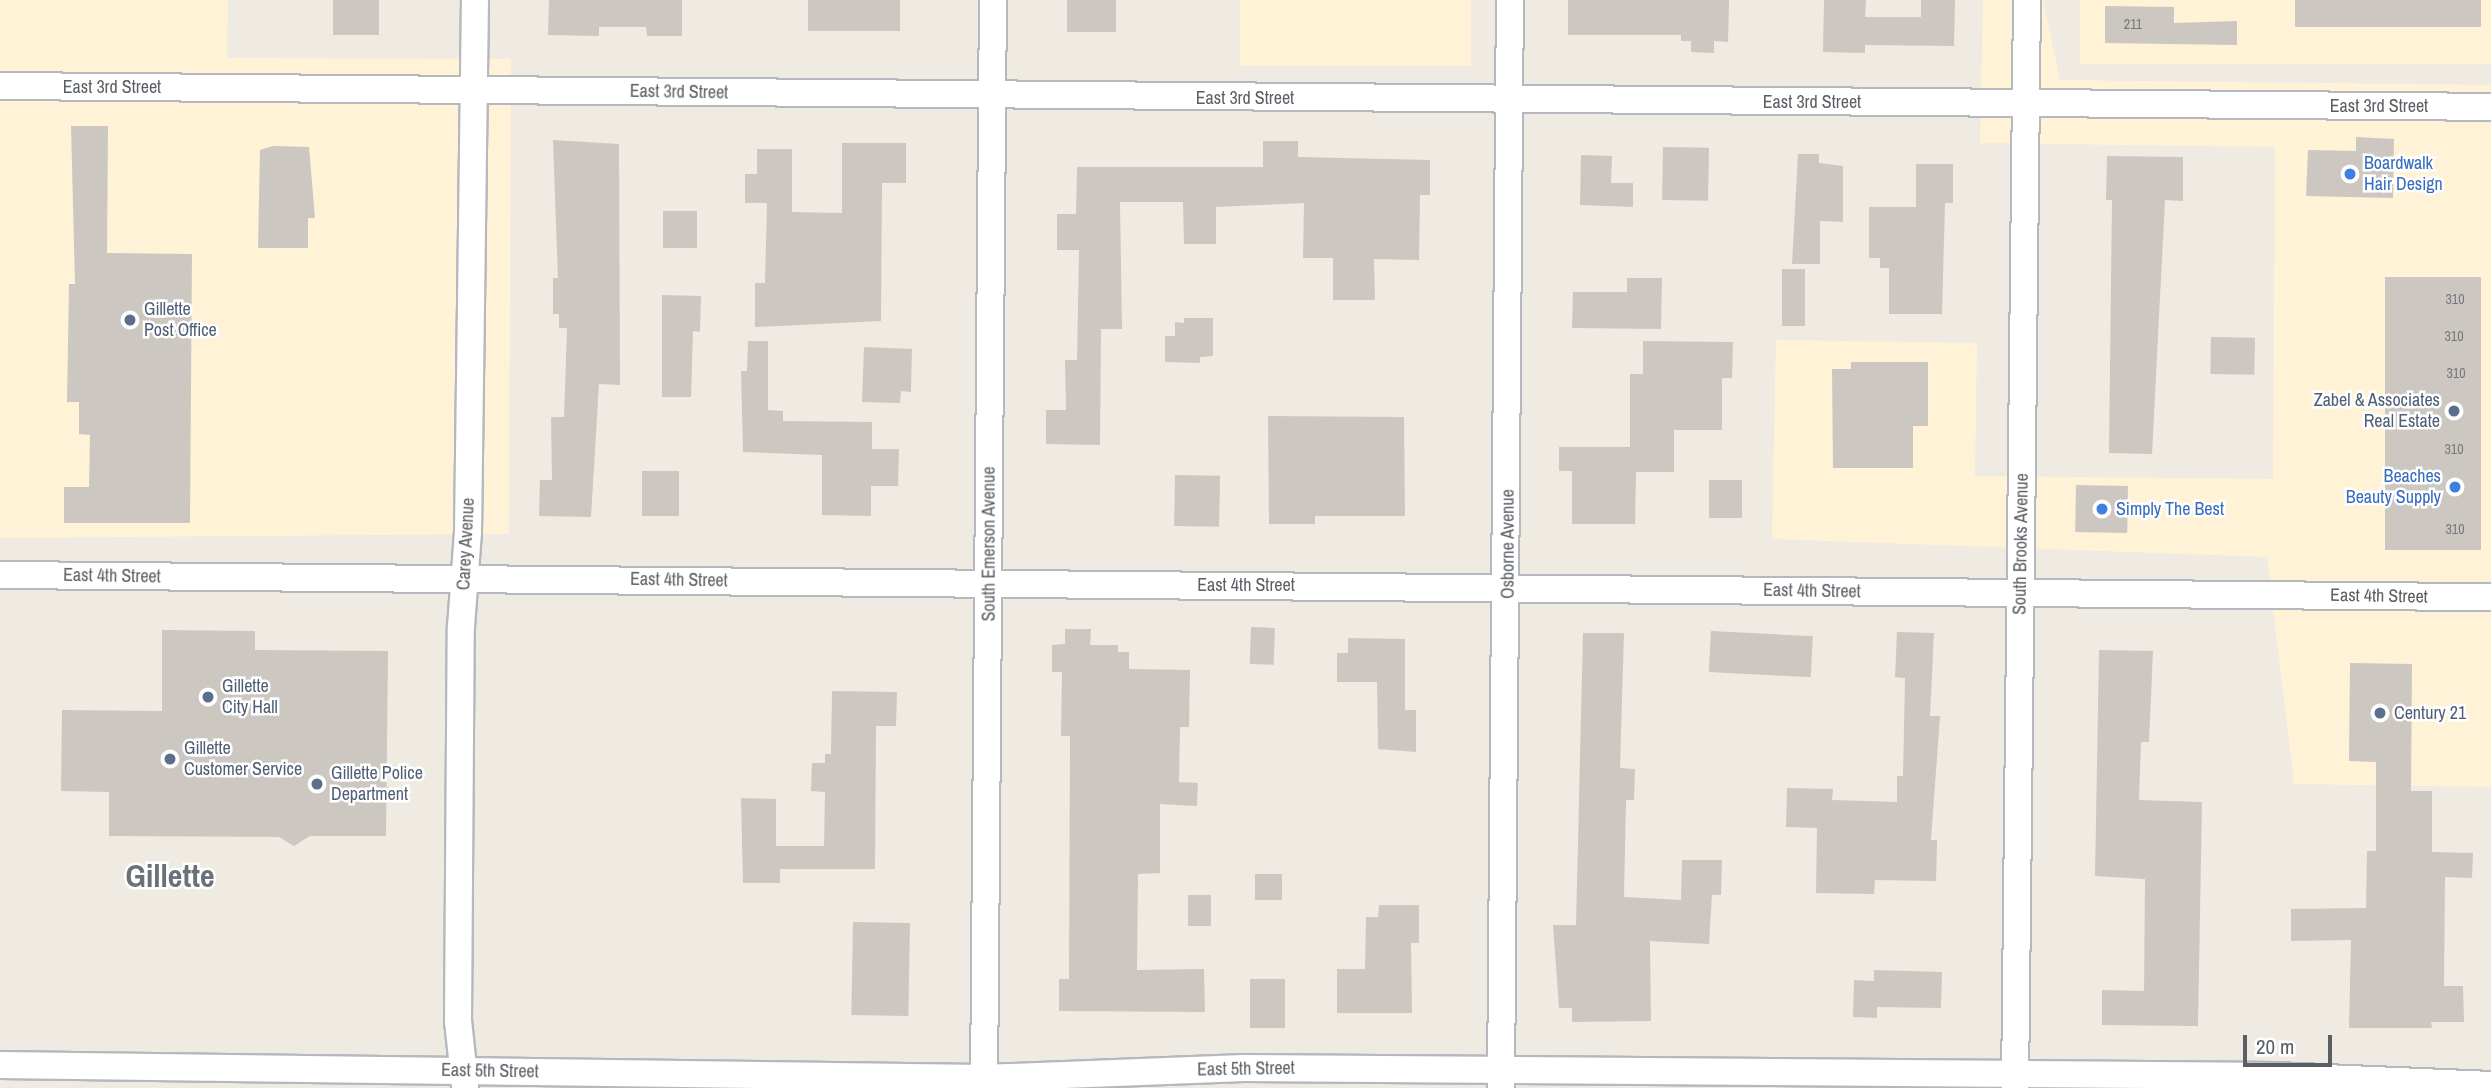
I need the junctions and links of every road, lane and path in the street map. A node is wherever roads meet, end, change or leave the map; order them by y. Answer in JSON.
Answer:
{"nodes":[{"id":1,"x":475,"y":0,"type":"edge"},
{"id":2,"x":993,"y":0,"type":"edge"},
{"id":3,"x":1510,"y":0,"type":"edge"},
{"id":4,"x":2027,"y":0,"type":"edge"},
{"id":5,"x":0,"y":86,"type":"edge"},
{"id":6,"x":473,"y":90,"type":"junction"},
{"id":7,"x":993,"y":96,"type":"junction"},
{"id":8,"x":1509,"y":98,"type":"junction"},
{"id":9,"x":2026,"y":103,"type":"junction"},
{"id":10,"x":2491,"y":107,"type":"edge"},
{"id":11,"x":0,"y":575,"type":"edge"},
{"id":12,"x":465,"y":578,"type":"junction"},
{"id":13,"x":988,"y":585,"type":"junction"},
{"id":14,"x":1507,"y":587,"type":"junction"},
{"id":15,"x":2021,"y":593,"type":"junction"},
{"id":16,"x":2491,"y":597,"type":"edge"},
{"id":17,"x":0,"y":1065,"type":"edge"},
{"id":18,"x":465,"y":1079,"type":"edge"},
{"id":19,"x":1501,"y":1079,"type":"edge"},
{"id":20,"x":2015,"y":1081,"type":"edge"},
{"id":21,"x":984,"y":1083,"type":"edge"},
{"id":22,"x":2491,"y":1085,"type":"edge"}],
"edges":[{"from":1,"to":6,"type":"street","name":"Carey Avenue"},
{"from":2,"to":7,"type":"street","name":"South Emerson Avenue"},
{"from":3,"to":8,"type":"street","name":"Osborne Avenue"},
{"from":4,"to":9,"type":"street","name":"South Brooks Avenue"},
{"from":5,"to":6,"type":"street","name":"East 3rd Street"},
{"from":6,"to":7,"type":"street","name":"East 3rd Street"},
{"from":6,"to":12,"type":"street","name":"Carey Avenue"},
{"from":7,"to":8,"type":"street","name":"East 3rd Street"},
{"from":7,"to":13,"type":"street","name":"South Emerson Avenue"},
{"from":8,"to":9,"type":"street","name":"East 3rd Street"},
{"from":8,"to":14,"type":"street","name":"Osborne Avenue"},
{"from":9,"to":10,"type":"street","name":"East 3rd Street"},
{"from":9,"to":15,"type":"street","name":"South Brooks Avenue"},
{"from":11,"to":12,"type":"street","name":"East 4th Street"},
{"from":12,"to":13,"type":"street","name":"East 4th Street"},
{"from":12,"to":18,"type":"street","name":"Carey Avenue"},
{"from":13,"to":14,"type":"street","name":"East 4th Street"},
{"from":13,"to":21,"type":"street","name":"South Emerson Avenue"},
{"from":14,"to":15,"type":"street","name":"East 4th Street"},
{"from":14,"to":19,"type":"street","name":"Osborne Avenue"},
{"from":15,"to":16,"type":"street","name":"East 4th Street"},
{"from":15,"to":20,"type":"street","name":"South Brooks Avenue"},
{"from":17,"to":18,"type":"street","name":"East 5th Street"},
{"from":18,"to":21,"type":"street","name":"East 5th Street"},
{"from":19,"to":20,"type":"street","name":"East 5th Street"},
{"from":19,"to":21,"type":"street","name":"East 5th Street"},
{"from":20,"to":22,"type":"street","name":"East 5th Street"}]}
